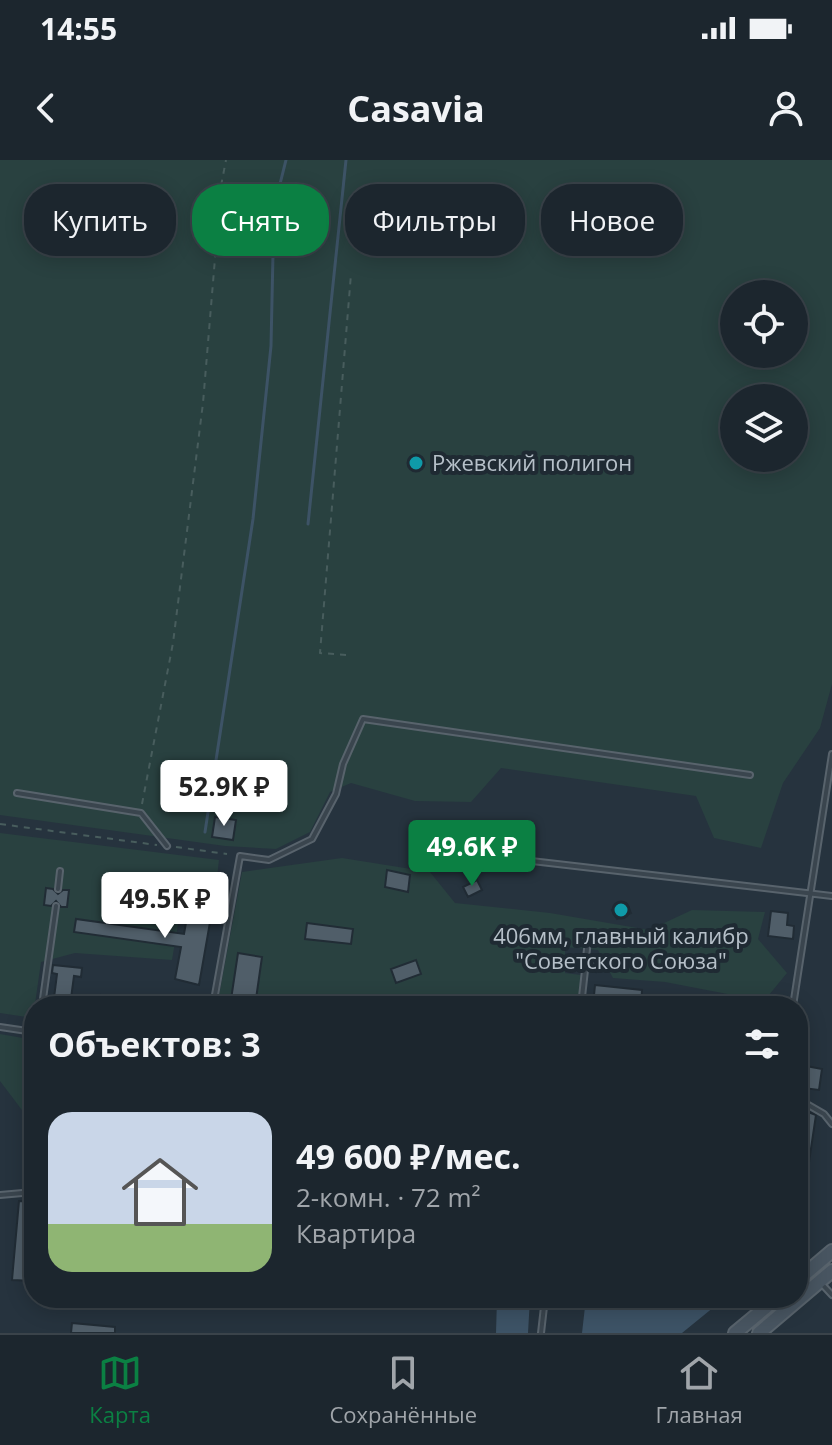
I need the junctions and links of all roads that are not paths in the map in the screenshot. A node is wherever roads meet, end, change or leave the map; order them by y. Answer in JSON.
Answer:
{"nodes":[{"id":1,"x":832,"y":754,"type":"edge"},
{"id":2,"x":750,"y":775,"type":"dead end"},
{"id":3,"x":17,"y":793,"type":"dead end"},
{"id":4,"x":167,"y":846,"type":"road end"},
{"id":5,"x":481,"y":855,"type":"dead end"},
{"id":6,"x":60,"y":871,"type":"dead end"},
{"id":7,"x":58,"y":889,"type":"dead end"},
{"id":8,"x":809,"y":893,"type":"junction"},
{"id":9,"x":832,"y":896,"type":"edge"},
{"id":10,"x":56,"y":906,"type":"dead end"},
{"id":11,"x":588,"y":940,"type":"dead end"},
{"id":12,"x":586,"y":958,"type":"dead end"},
{"id":13,"x":585,"y":970,"type":"dead end"},
{"id":14,"x":43,"y":996,"type":"edge"},
{"id":15,"x":215,"y":996,"type":"edge"},
{"id":16,"x":582,"y":996,"type":"edge"},
{"id":17,"x":794,"y":996,"type":"edge"},
{"id":18,"x":0,"y":1027,"type":"edge"},
{"id":19,"x":24,"y":1031,"type":"edge"},
{"id":20,"x":808,"y":1105,"type":"edge"},
{"id":21,"x":832,"y":1124,"type":"edge"},
{"id":22,"x":24,"y":1193,"type":"edge"},
{"id":23,"x":0,"y":1195,"type":"edge"},
{"id":24,"x":832,"y":1251,"type":"edge"},
{"id":25,"x":808,"y":1271,"type":"edge"},
{"id":26,"x":832,"y":1271,"type":"edge"},
{"id":27,"x":820,"y":1282,"type":"junction"},
{"id":28,"x":808,"y":1292,"type":"edge"},
{"id":29,"x":832,"y":1295,"type":"edge"},
{"id":30,"x":544,"y":1308,"type":"edge"},
{"id":31,"x":765,"y":1308,"type":"edge"},
{"id":32,"x":789,"y":1308,"type":"edge"},
{"id":33,"x":541,"y":1333,"type":"edge"},
{"id":34,"x":735,"y":1333,"type":"edge"},
{"id":35,"x":759,"y":1333,"type":"edge"}],
"edges":[{"from":1,"to":8,"type":"lane"},
{"from":2,"to":15,"type":"lane"},
{"from":3,"to":4,"type":"lane"},
{"from":5,"to":8,"type":"lane"},
{"from":6,"to":7,"type":"lane"},
{"from":8,"to":9,"type":"lane"},
{"from":8,"to":17,"type":"lane"},
{"from":10,"to":14,"type":"lane"},
{"from":11,"to":12,"type":"lane"},
{"from":13,"to":16,"type":"lane"},
{"from":18,"to":19,"type":"lane"},
{"from":20,"to":21,"type":"lane"},
{"from":22,"to":23,"type":"lane"},
{"from":24,"to":25,"type":"main road"},
{"from":26,"to":27,"type":"main road"},
{"from":27,"to":28,"type":"main road"},
{"from":27,"to":29,"type":"lane"},
{"from":30,"to":33,"type":"lane"},
{"from":31,"to":34,"type":"main road"},
{"from":32,"to":35,"type":"main road"}]}
